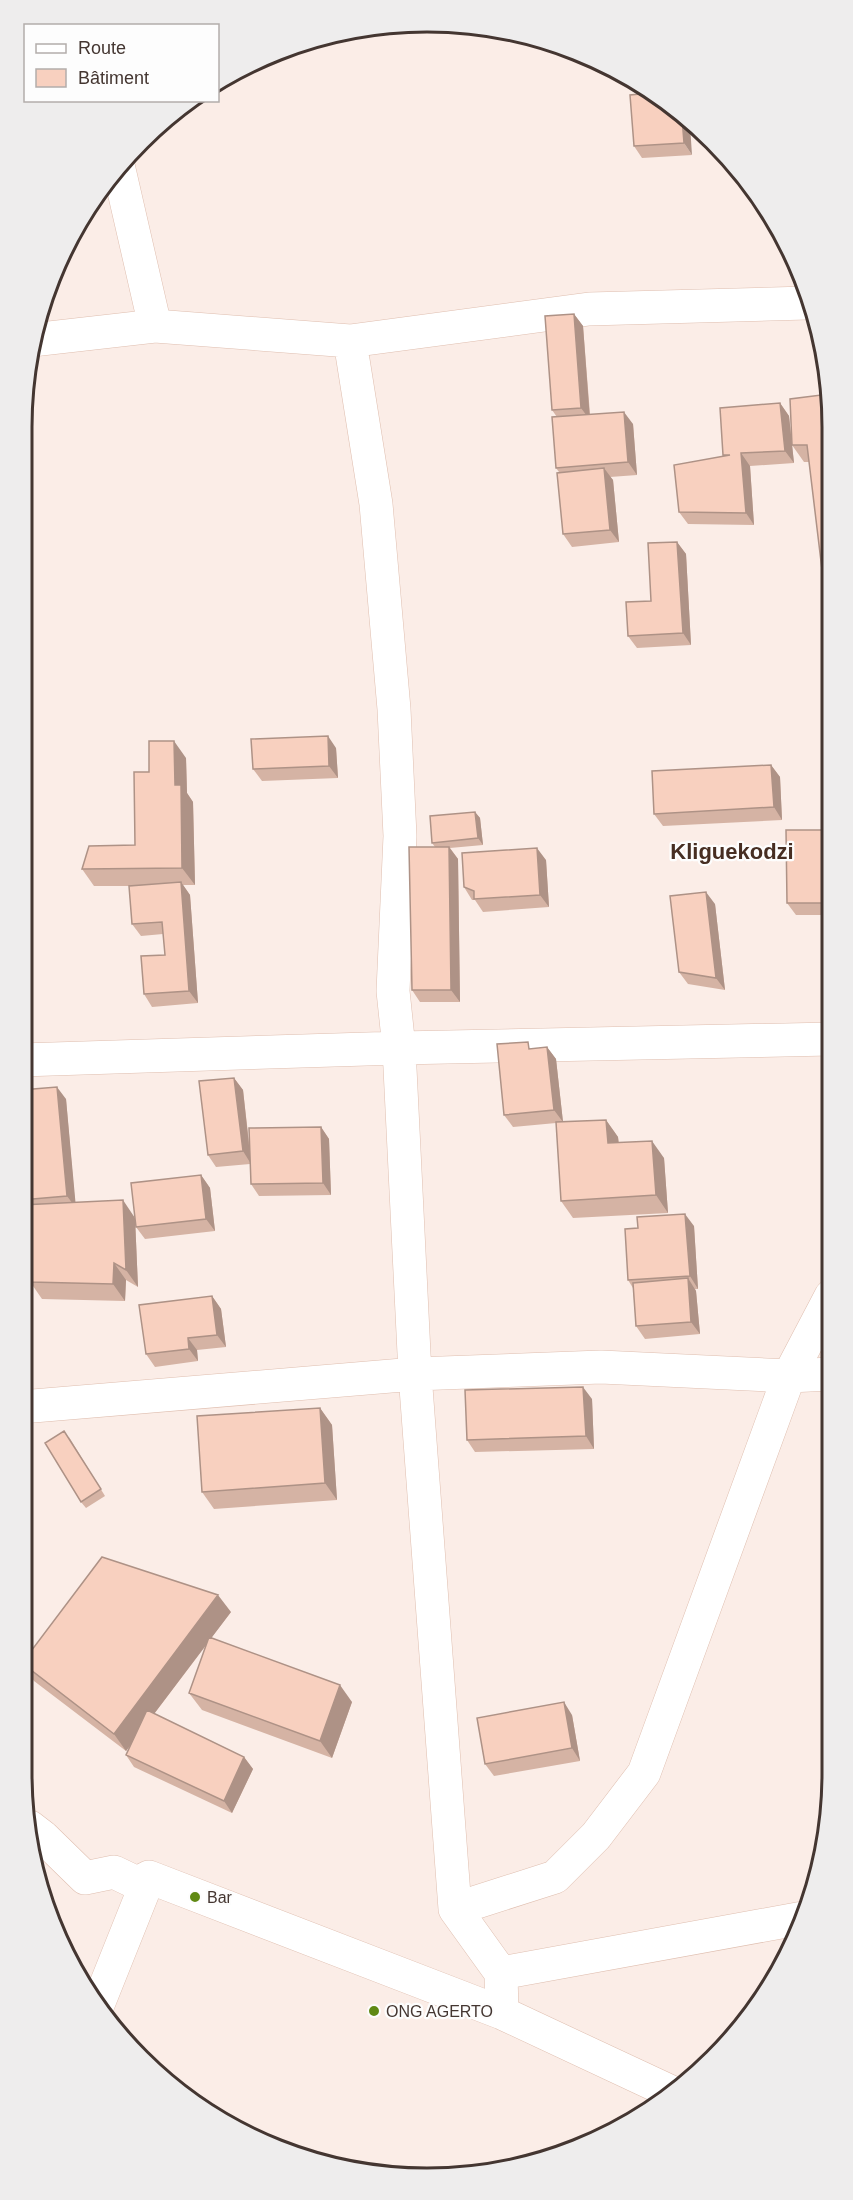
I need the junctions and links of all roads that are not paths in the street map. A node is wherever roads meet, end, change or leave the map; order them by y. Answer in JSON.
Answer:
{"nodes":[{"id":1,"x":121,"y":177,"type":"edge"},
{"id":2,"x":802,"y":303,"type":"edge"},
{"id":3,"x":155,"y":326,"type":"junction"},
{"id":4,"x":41,"y":339,"type":"edge"},
{"id":5,"x":350,"y":341,"type":"junction"},
{"id":6,"x":822,"y":1039,"type":"edge"},
{"id":7,"x":399,"y":1048,"type":"junction"},
{"id":8,"x":32,"y":1059,"type":"edge"},
{"id":9,"x":822,"y":1313,"type":"edge"},
{"id":10,"x":415,"y":1374,"type":"junction"},
{"id":11,"x":822,"y":1374,"type":"edge"},
{"id":12,"x":789,"y":1376,"type":"junction"},
{"id":13,"x":32,"y":1406,"type":"edge"},
{"id":14,"x":36,"y":1832,"type":"edge"},
{"id":15,"x":149,"y":1877,"type":"junction"},
{"id":16,"x":455,"y":1909,"type":"junction"},
{"id":17,"x":793,"y":1920,"type":"edge"},
{"id":18,"x":501,"y":1973,"type":"junction"},
{"id":19,"x":101,"y":1997,"type":"edge"},
{"id":20,"x":502,"y":2013,"type":"junction"},
{"id":21,"x":664,"y":2089,"type":"edge"}],
"edges":[{"from":1,"to":3,"type":"street"},
{"from":2,"to":5,"type":"street"},
{"from":3,"to":4,"type":"street"},
{"from":3,"to":5,"type":"street"},
{"from":5,"to":7,"type":"street"},
{"from":6,"to":7,"type":"street"},
{"from":7,"to":8,"type":"street"},
{"from":7,"to":10,"type":"street"},
{"from":9,"to":12,"type":"street"},
{"from":10,"to":12,"type":"street"},
{"from":10,"to":13,"type":"street"},
{"from":10,"to":16,"type":"street"},
{"from":11,"to":12,"type":"street"},
{"from":12,"to":16,"type":"street"},
{"from":14,"to":15,"type":"street"},
{"from":15,"to":19,"type":"street"},
{"from":15,"to":20,"type":"street"},
{"from":16,"to":18,"type":"street"},
{"from":17,"to":18,"type":"street"},
{"from":18,"to":20,"type":"street"},
{"from":20,"to":21,"type":"street"}]}
